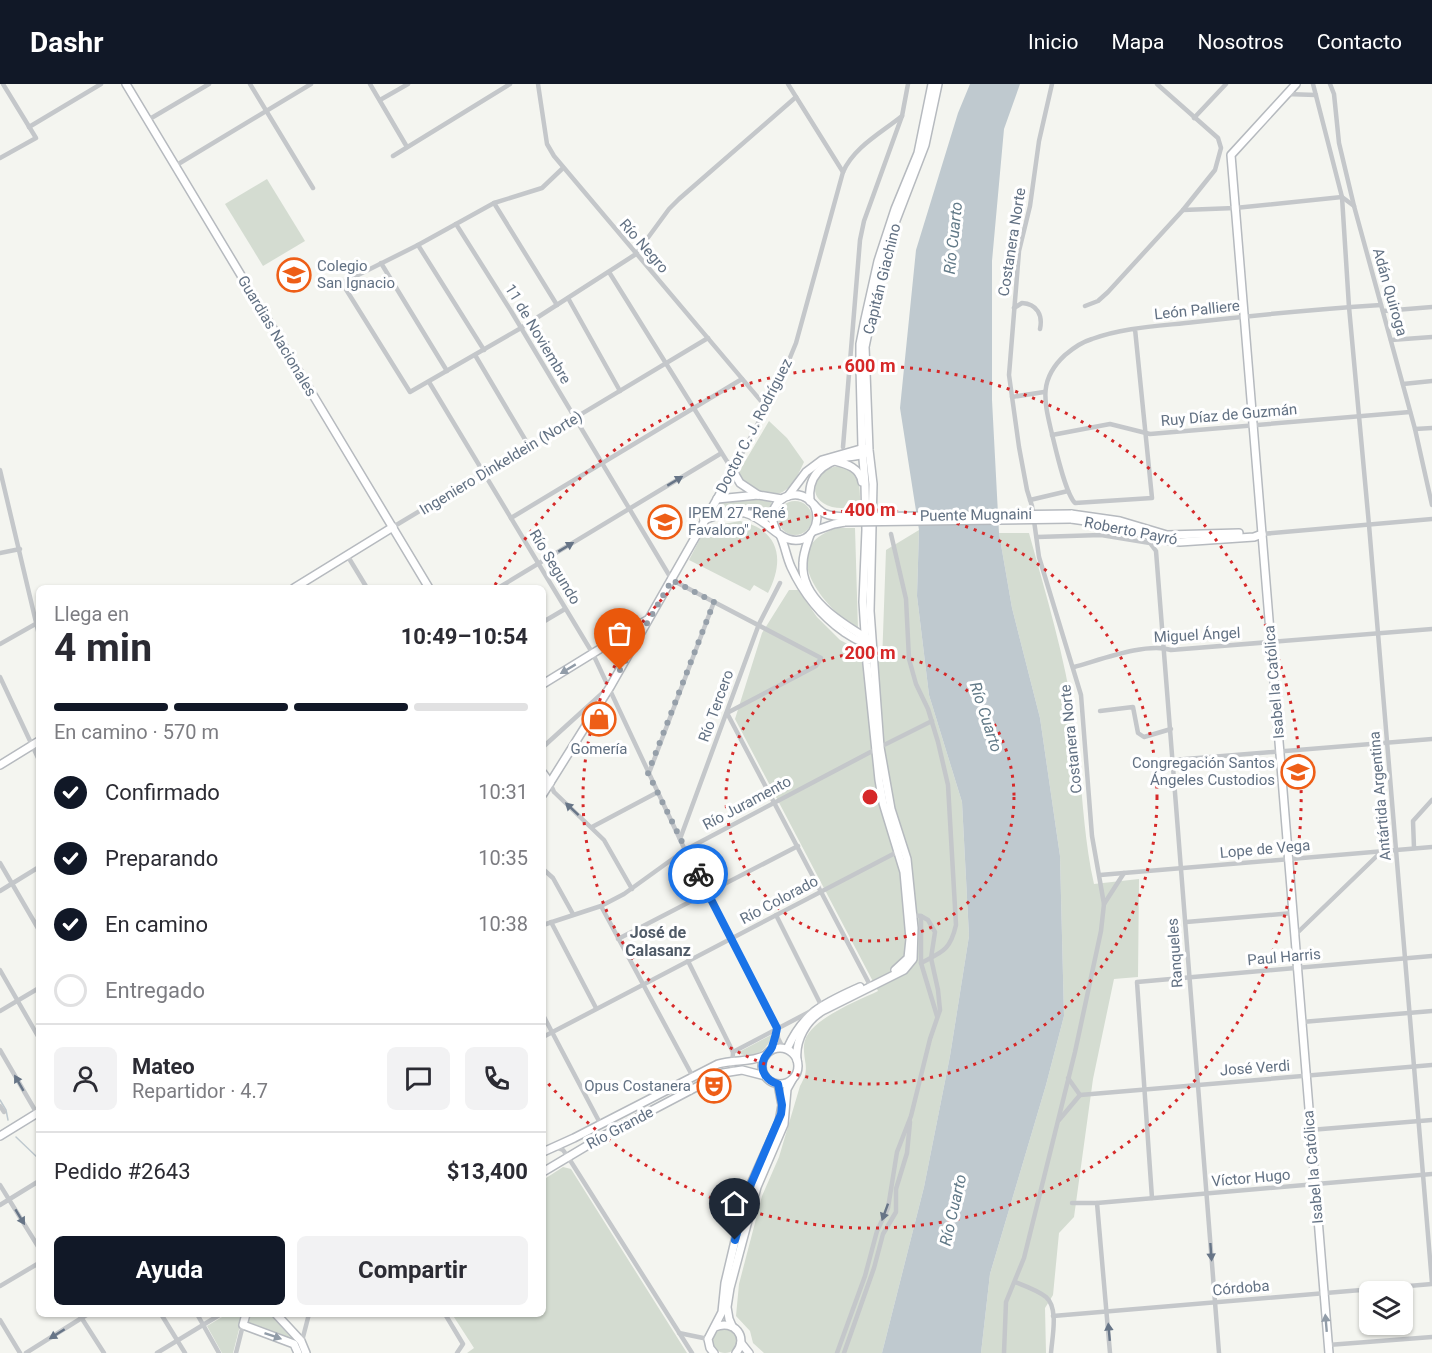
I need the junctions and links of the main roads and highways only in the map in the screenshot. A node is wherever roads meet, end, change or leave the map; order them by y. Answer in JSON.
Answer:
{"nodes":[{"id":1,"x":126,"y":84,"type":"edge"},
{"id":2,"x":932,"y":84,"type":"edge"},
{"id":3,"x":938,"y":84,"type":"edge"},
{"id":4,"x":1296,"y":84,"type":"edge"},
{"id":5,"x":865,"y":451,"type":"junction"},
{"id":6,"x":836,"y":461,"type":"junction"},
{"id":7,"x":758,"y":495,"type":"junction"},
{"id":8,"x":785,"y":497,"type":"junction"},
{"id":9,"x":717,"y":499,"type":"junction"},
{"id":10,"x":812,"y":503,"type":"junction"},
{"id":11,"x":866,"y":503,"type":"junction"},
{"id":12,"x":1071,"y":517,"type":"joint"},
{"id":13,"x":704,"y":520,"type":"junction"},
{"id":14,"x":845,"y":520,"type":"junction"},
{"id":15,"x":393,"y":527,"type":"junction"},
{"id":16,"x":779,"y":533,"type":"junction"},
{"id":17,"x":812,"y":533,"type":"junction"},
{"id":18,"x":1262,"y":534,"type":"junction"},
{"id":19,"x":304,"y":585,"type":"edge"},
{"id":20,"x":427,"y":585,"type":"edge"},
{"id":21,"x":649,"y":619,"type":"junction"},
{"id":22,"x":869,"y":641,"type":"junction"},
{"id":23,"x":546,"y":682,"type":"edge"},
{"id":24,"x":35,"y":743,"type":"edge"},
{"id":25,"x":877,"y":748,"type":"junction"},
{"id":26,"x":0,"y":765,"type":"edge"},
{"id":27,"x":546,"y":777,"type":"edge"},
{"id":28,"x":550,"y":783,"type":"junction"},
{"id":29,"x":546,"y":789,"type":"edge"},
{"id":30,"x":910,"y":915,"type":"junction"},
{"id":31,"x":871,"y":985,"type":"junction"},
{"id":32,"x":822,"y":1007,"type":"junction"},
{"id":33,"x":785,"y":1049,"type":"junction"},
{"id":34,"x":768,"y":1053,"type":"junction"},
{"id":35,"x":797,"y":1060,"type":"junction"},
{"id":36,"x":765,"y":1076,"type":"junction"},
{"id":37,"x":792,"y":1080,"type":"junction"},
{"id":38,"x":778,"y":1084,"type":"junction"},
{"id":39,"x":36,"y":1115,"type":"edge"},
{"id":40,"x":0,"y":1136,"type":"edge"},
{"id":41,"x":546,"y":1151,"type":"edge"},
{"id":42,"x":546,"y":1170,"type":"edge"},
{"id":43,"x":245,"y":1317,"type":"edge"},
{"id":44,"x":279,"y":1317,"type":"edge"},
{"id":45,"x":732,"y":1326,"type":"junction"},
{"id":46,"x":715,"y":1327,"type":"junction"},
{"id":47,"x":741,"y":1343,"type":"junction"},
{"id":48,"x":1328,"y":1349,"type":"edge"},
{"id":49,"x":711,"y":1351,"type":"edge"},
{"id":50,"x":298,"y":1353,"type":"edge"},
{"id":51,"x":306,"y":1353,"type":"edge"},
{"id":52,"x":736,"y":1353,"type":"edge"},
{"id":53,"x":749,"y":1353,"type":"edge"}],
"edges":[{"from":1,"to":15,"type":"main road","name":"Guardias Nacionales"},
{"from":2,"to":5,"type":"main road"},
{"from":3,"to":5,"type":"main road","name":"Capitán Giachino"},
{"from":4,"to":18,"type":"main road","name":"Isabel la Católica"},
{"from":5,"to":6,"type":"main road"},
{"from":5,"to":8,"type":"main road"},
{"from":5,"to":11,"type":"main road","name":"Capitán Giachino"},
{"from":5,"to":22,"type":"main road","name":"Capitán Giachino"},
{"from":6,"to":10,"type":"main road"},
{"from":6,"to":11,"type":"main road"},
{"from":7,"to":8,"type":"main road"},
{"from":7,"to":9,"type":"main road"},
{"from":7,"to":9,"type":"main road","name":"Doctor C. J. Rodríguez"},
{"from":8,"to":10,"type":"main road"},
{"from":8,"to":16,"type":"main road"},
{"from":9,"to":13,"type":"main road","name":"Doctor C. J. Rodríguez"},
{"from":10,"to":14,"type":"main road"},
{"from":10,"to":17,"type":"main road"},
{"from":11,"to":22,"type":"main road","name":"Capitán Giachino"},
{"from":12,"to":14,"type":"main road","name":"Puente Mugnaini","bridge":true},
{"from":12,"to":18,"type":"main road","name":"Roberto Payró"},
{"from":13,"to":16,"type":"main road"},
{"from":13,"to":21,"type":"main road","name":"Doctor C. J. Rodríguez"},
{"from":14,"to":17,"type":"main road"},
{"from":15,"to":19,"type":"main road","name":"Ingeniero Dinkeldein (Norte)"},
{"from":15,"to":20,"type":"main road","name":"Guardias Nacionales"},
{"from":16,"to":17,"type":"main road"},
{"from":16,"to":22,"type":"main road"},
{"from":17,"to":22,"type":"main road"},
{"from":48,"to":18,"type":"main road","name":"Isabel la Católica","one_way":true},
{"from":21,"to":23,"type":"main road","one_way":true},
{"from":21,"to":28,"type":"main road","name":"Doctor C. J. Rodríguez"},
{"from":22,"to":25,"type":"main road","name":"Capitán Giachino"},
{"from":24,"to":26,"type":"main road"},
{"from":25,"to":30,"type":"main road","name":"Capitán Giachino"},
{"from":25,"to":30,"type":"main road","name":"Capitán Giachino"},
{"from":27,"to":28,"type":"main road"},
{"from":28,"to":29,"type":"main road","name":"Doctor C. J. Rodríguez"},
{"from":30,"to":31,"type":"main road","name":"Capitán Giachino"},
{"from":30,"to":31,"type":"main road","name":"Capitán Giachino"},
{"from":31,"to":32,"type":"main road"},
{"from":32,"to":33,"type":"main road"},
{"from":32,"to":35,"type":"main road"},
{"from":33,"to":34,"type":"main road"},
{"from":33,"to":35,"type":"main road"},
{"from":34,"to":36,"type":"main road"},
{"from":34,"to":41,"type":"main road","name":"Río Grande"},
{"from":35,"to":37,"type":"main road"},
{"from":36,"to":38,"type":"main road"},
{"from":36,"to":42,"type":"main road","name":"Río Grande"},
{"from":37,"to":38,"type":"main road"},
{"from":37,"to":45,"type":"main road"},
{"from":38,"to":46,"type":"main road"},
{"from":39,"to":40,"type":"main road"},
{"from":43,"to":50,"type":"main road","one_way":true},
{"from":44,"to":51,"type":"main road"},
{"from":45,"to":46,"type":"main road"},
{"from":45,"to":47,"type":"main road"},
{"from":46,"to":49,"type":"main road"},
{"from":47,"to":52,"type":"main road"},
{"from":47,"to":53,"type":"main road"}]}
